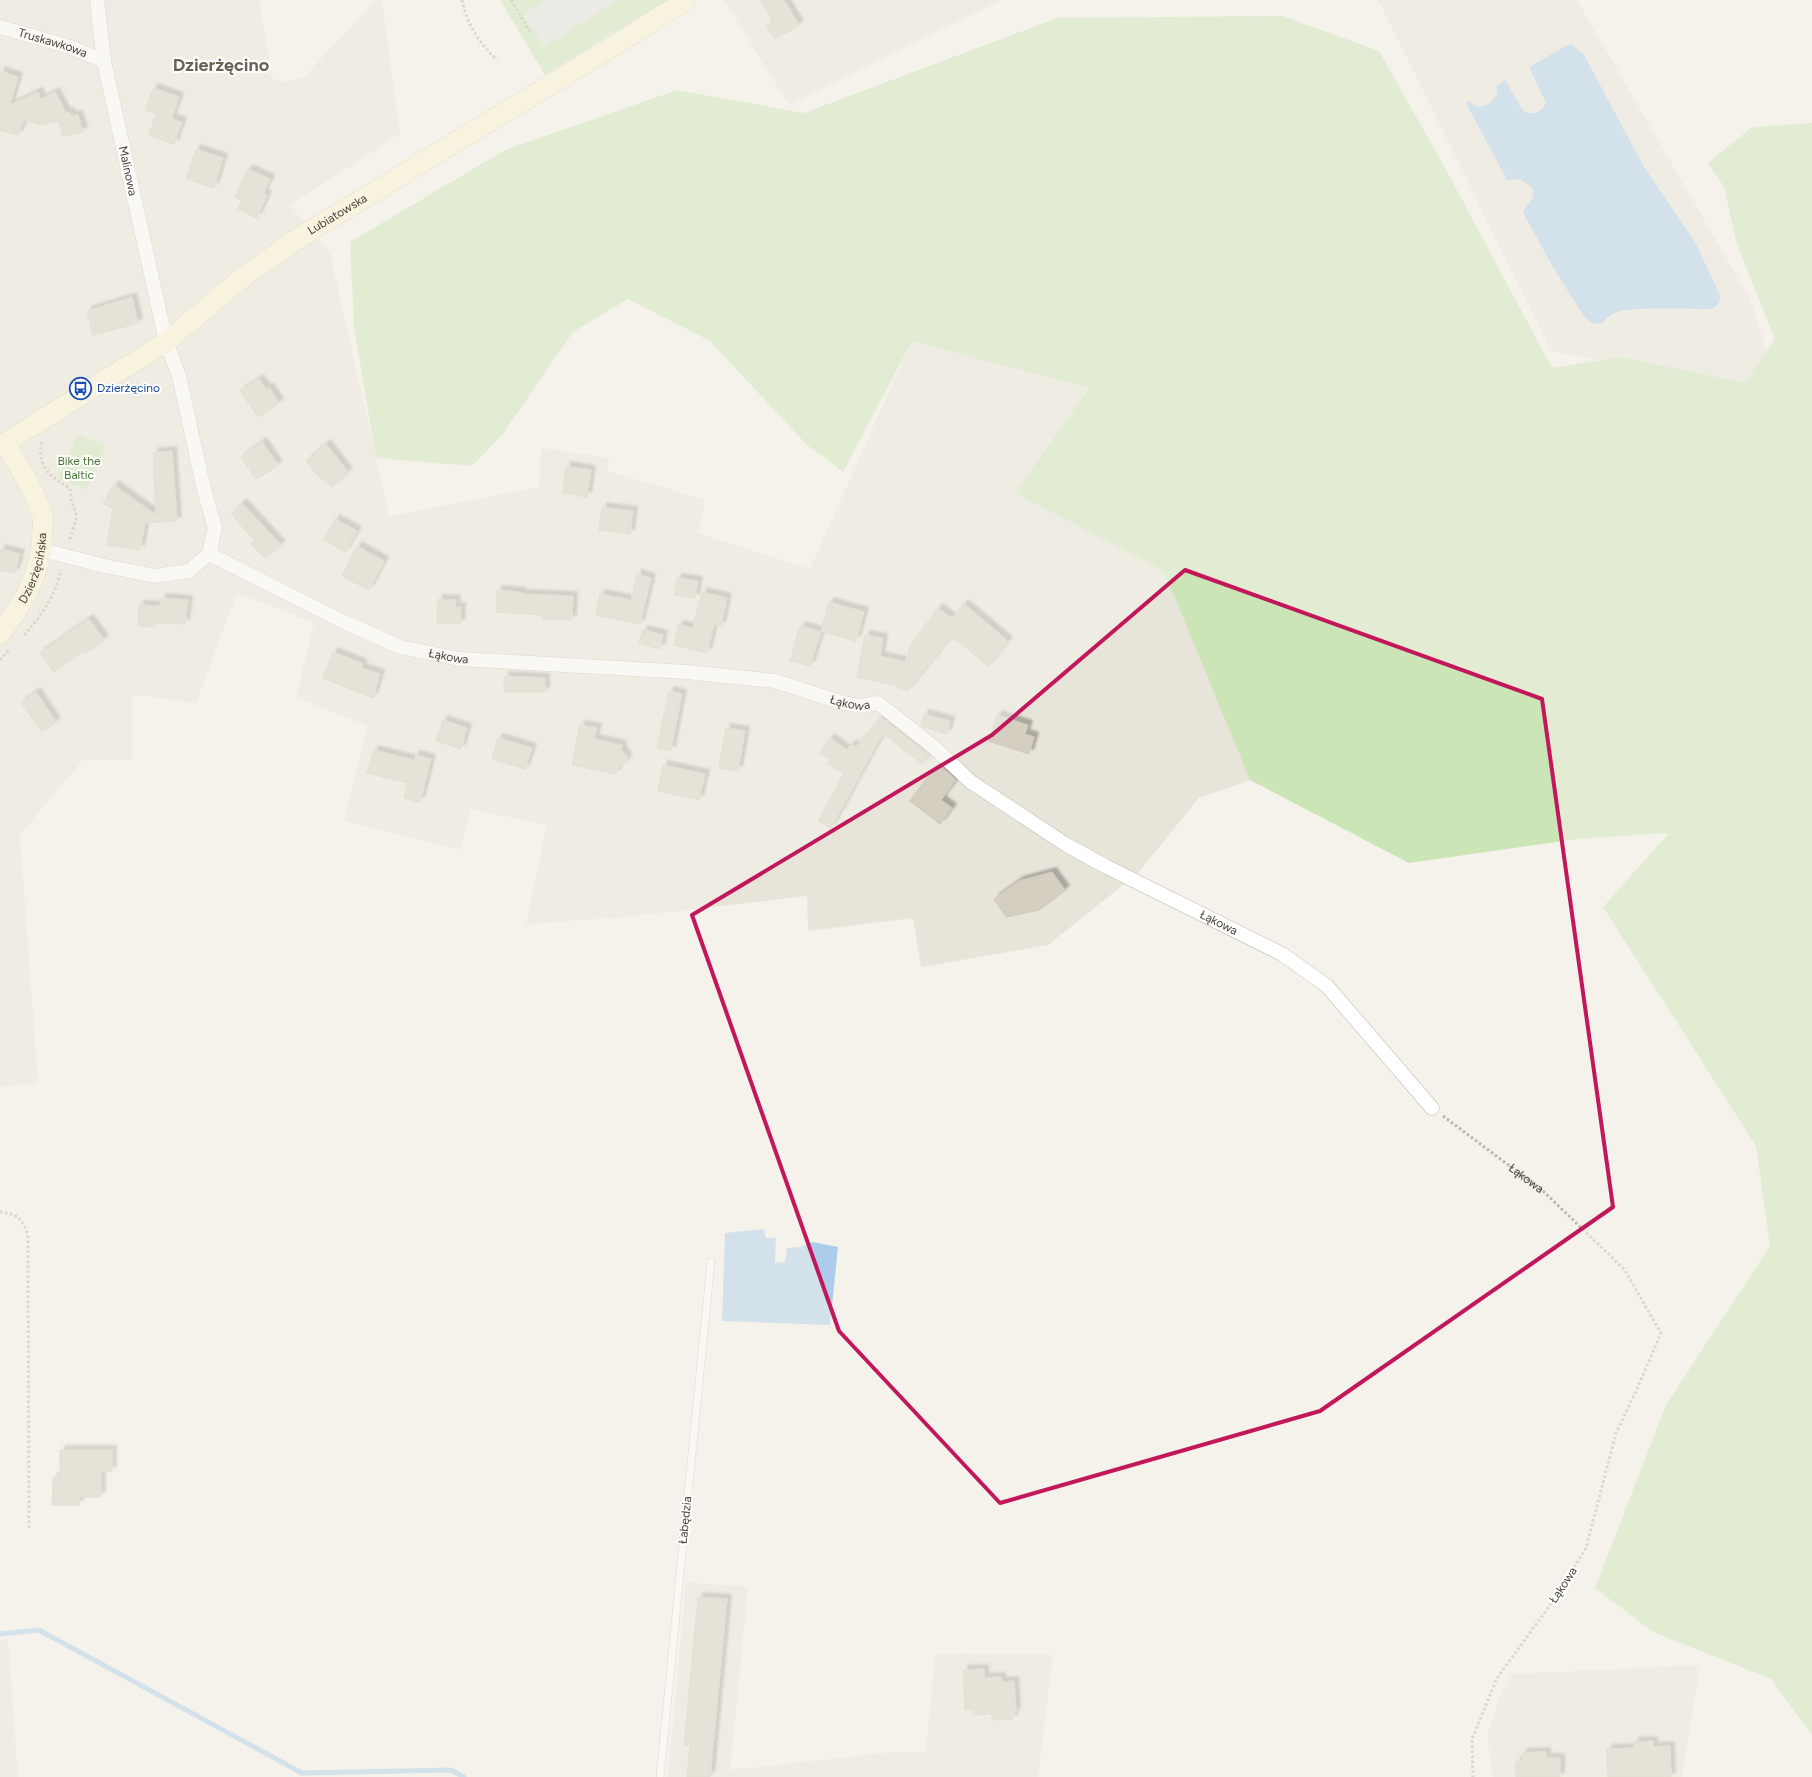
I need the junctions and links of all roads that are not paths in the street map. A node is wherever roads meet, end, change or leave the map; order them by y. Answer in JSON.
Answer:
{"nodes":[{"id":1,"x":97,"y":0,"type":"edge"},
{"id":2,"x":686,"y":0,"type":"edge"},
{"id":3,"x":0,"y":27,"type":"edge"},
{"id":4,"x":104,"y":60,"type":"junction"},
{"id":5,"x":166,"y":342,"type":"junction"},
{"id":6,"x":3,"y":445,"type":"edge"},
{"id":7,"x":42,"y":550,"type":"junction"},
{"id":8,"x":209,"y":554,"type":"junction"},
{"id":9,"x":0,"y":634,"type":"edge"},
{"id":10,"x":1432,"y":1108,"type":"road end"},
{"id":11,"x":711,"y":1262,"type":"dead end"},
{"id":12,"x":660,"y":1777,"type":"edge"}],
"edges":[{"from":1,"to":4,"type":"street","name":"Malinowa"},
{"from":2,"to":5,"type":"street","name":"Lubiatowska"},
{"from":3,"to":4,"type":"street","name":"Truskawkowa"},
{"from":4,"to":5,"type":"street","name":"Malinowa"},
{"from":5,"to":6,"type":"street","name":"Lubiatowska"},
{"from":5,"to":8,"type":"street"},
{"from":6,"to":7,"type":"street","name":"Dzierżęcińska"},
{"from":7,"to":8,"type":"street"},
{"from":7,"to":9,"type":"street","name":"Dzierżęcińska"},
{"from":8,"to":10,"type":"street","name":"Łąkowa"},
{"from":11,"to":12,"type":"lane","name":"Łabędzia"}]}
